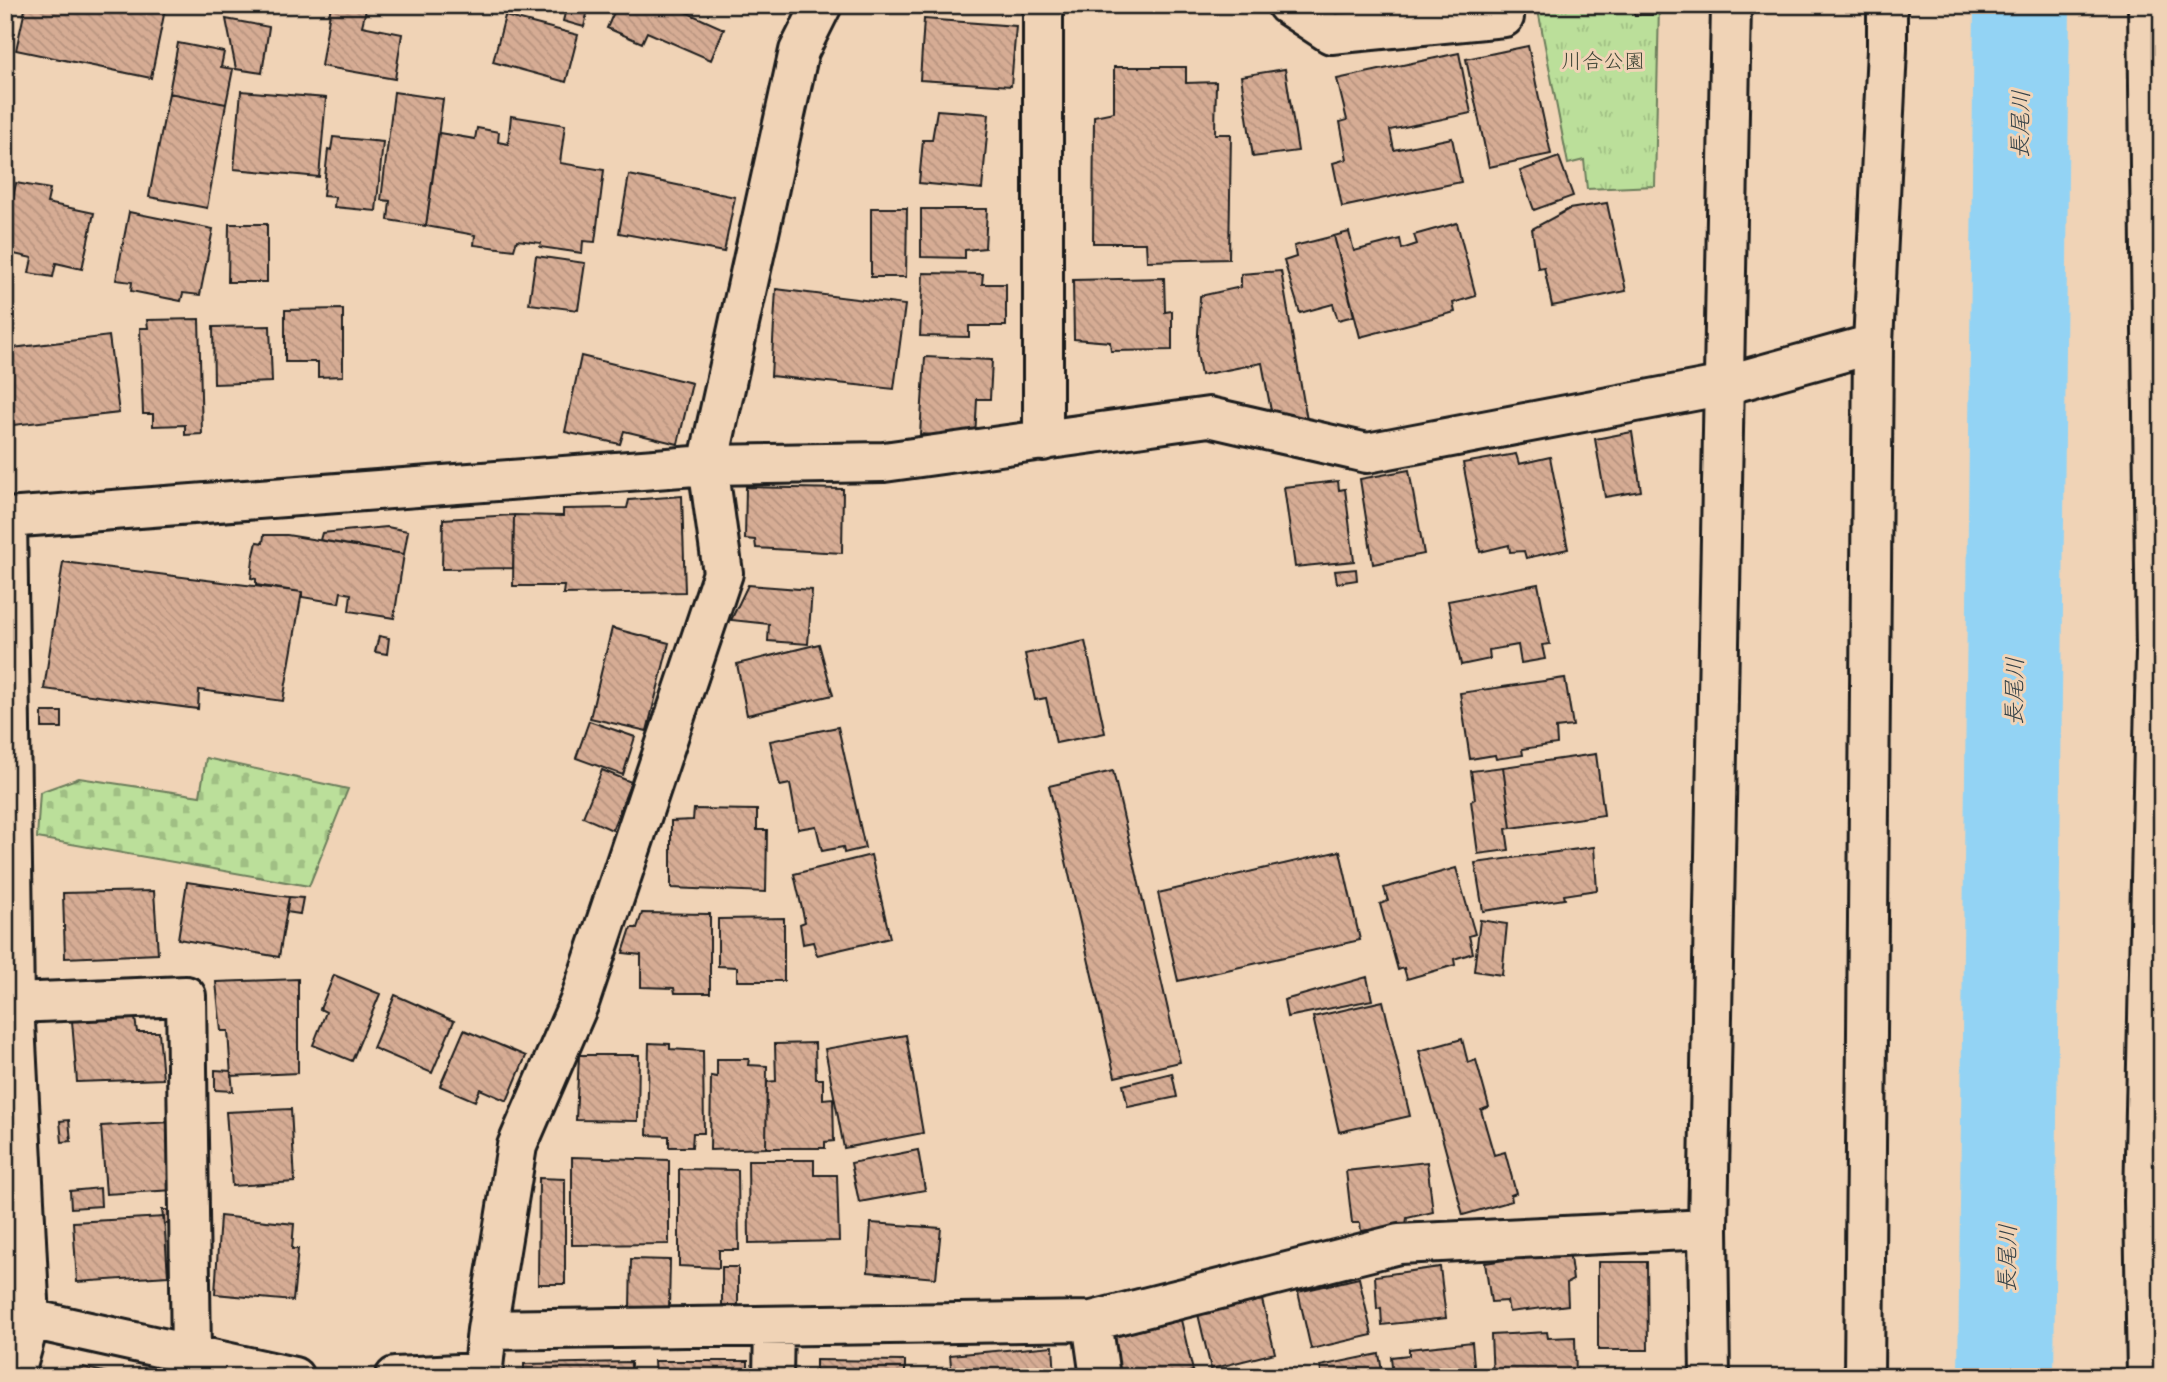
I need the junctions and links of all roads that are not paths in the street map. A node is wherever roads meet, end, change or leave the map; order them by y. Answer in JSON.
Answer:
{"nodes":[{"id":1,"x":822,"y":5,"type":"edge"},
{"id":2,"x":1044,"y":5,"type":"edge"},
{"id":3,"x":1287,"y":5,"type":"edge"},
{"id":4,"x":1731,"y":5,"type":"edge"},
{"id":5,"x":1887,"y":5,"type":"edge"},
{"id":6,"x":2148,"y":5,"type":"edge"},
{"id":7,"x":1504,"y":17,"type":"dead end"},
{"id":8,"x":1873,"y":344,"type":"junction"},
{"id":9,"x":1725,"y":385,"type":"junction"},
{"id":10,"x":1043,"y":441,"type":"junction"},
{"id":11,"x":708,"y":465,"type":"junction"},
{"id":12,"x":6,"y":517,"type":"edge"},
{"id":13,"x":8,"y":807,"type":"edge"},
{"id":14,"x":14,"y":1003,"type":"junction"},
{"id":15,"x":12,"y":1065,"type":"edge"},
{"id":16,"x":1708,"y":1229,"type":"junction"},
{"id":17,"x":18,"y":1320,"type":"edge"},
{"id":18,"x":1092,"y":1321,"type":"junction"},
{"id":19,"x":774,"y":1326,"type":"junction"},
{"id":20,"x":486,"y":1330,"type":"junction"},
{"id":21,"x":189,"y":1365,"type":"edge"},
{"id":22,"x":482,"y":1375,"type":"edge"},
{"id":23,"x":14,"y":1377,"type":"edge"},
{"id":24,"x":294,"y":1377,"type":"edge"},
{"id":25,"x":395,"y":1377,"type":"edge"},
{"id":26,"x":773,"y":1377,"type":"edge"},
{"id":27,"x":1100,"y":1377,"type":"edge"},
{"id":28,"x":1710,"y":1377,"type":"edge"},
{"id":29,"x":1864,"y":1377,"type":"edge"},
{"id":30,"x":2147,"y":1377,"type":"edge"}],
"edges":[{"from":1,"to":11,"type":"street"},
{"from":2,"to":10,"type":"street"},
{"from":3,"to":7,"type":"street"},
{"from":4,"to":9,"type":"street"},
{"from":5,"to":8,"type":"street"},
{"from":6,"to":30,"type":"street"},
{"from":8,"to":9,"type":"street"},
{"from":8,"to":29,"type":"street"},
{"from":9,"to":10,"type":"street"},
{"from":9,"to":16,"type":"street"},
{"from":10,"to":11,"type":"street"},
{"from":11,"to":12,"type":"street"},
{"from":11,"to":20,"type":"street"},
{"from":12,"to":13,"type":"street"},
{"from":13,"to":14,"type":"street"},
{"from":14,"to":15,"type":"street"},
{"from":14,"to":21,"type":"street"},
{"from":15,"to":17,"type":"street"},
{"from":16,"to":18,"type":"street"},
{"from":16,"to":28,"type":"street"},
{"from":17,"to":21,"type":"street"},
{"from":17,"to":23,"type":"street"},
{"from":18,"to":19,"type":"street"},
{"from":18,"to":27,"type":"street"},
{"from":19,"to":20,"type":"street"},
{"from":19,"to":26,"type":"street"},
{"from":20,"to":22,"type":"street"},
{"from":21,"to":24,"type":"street"},
{"from":22,"to":25,"type":"street"}]}
